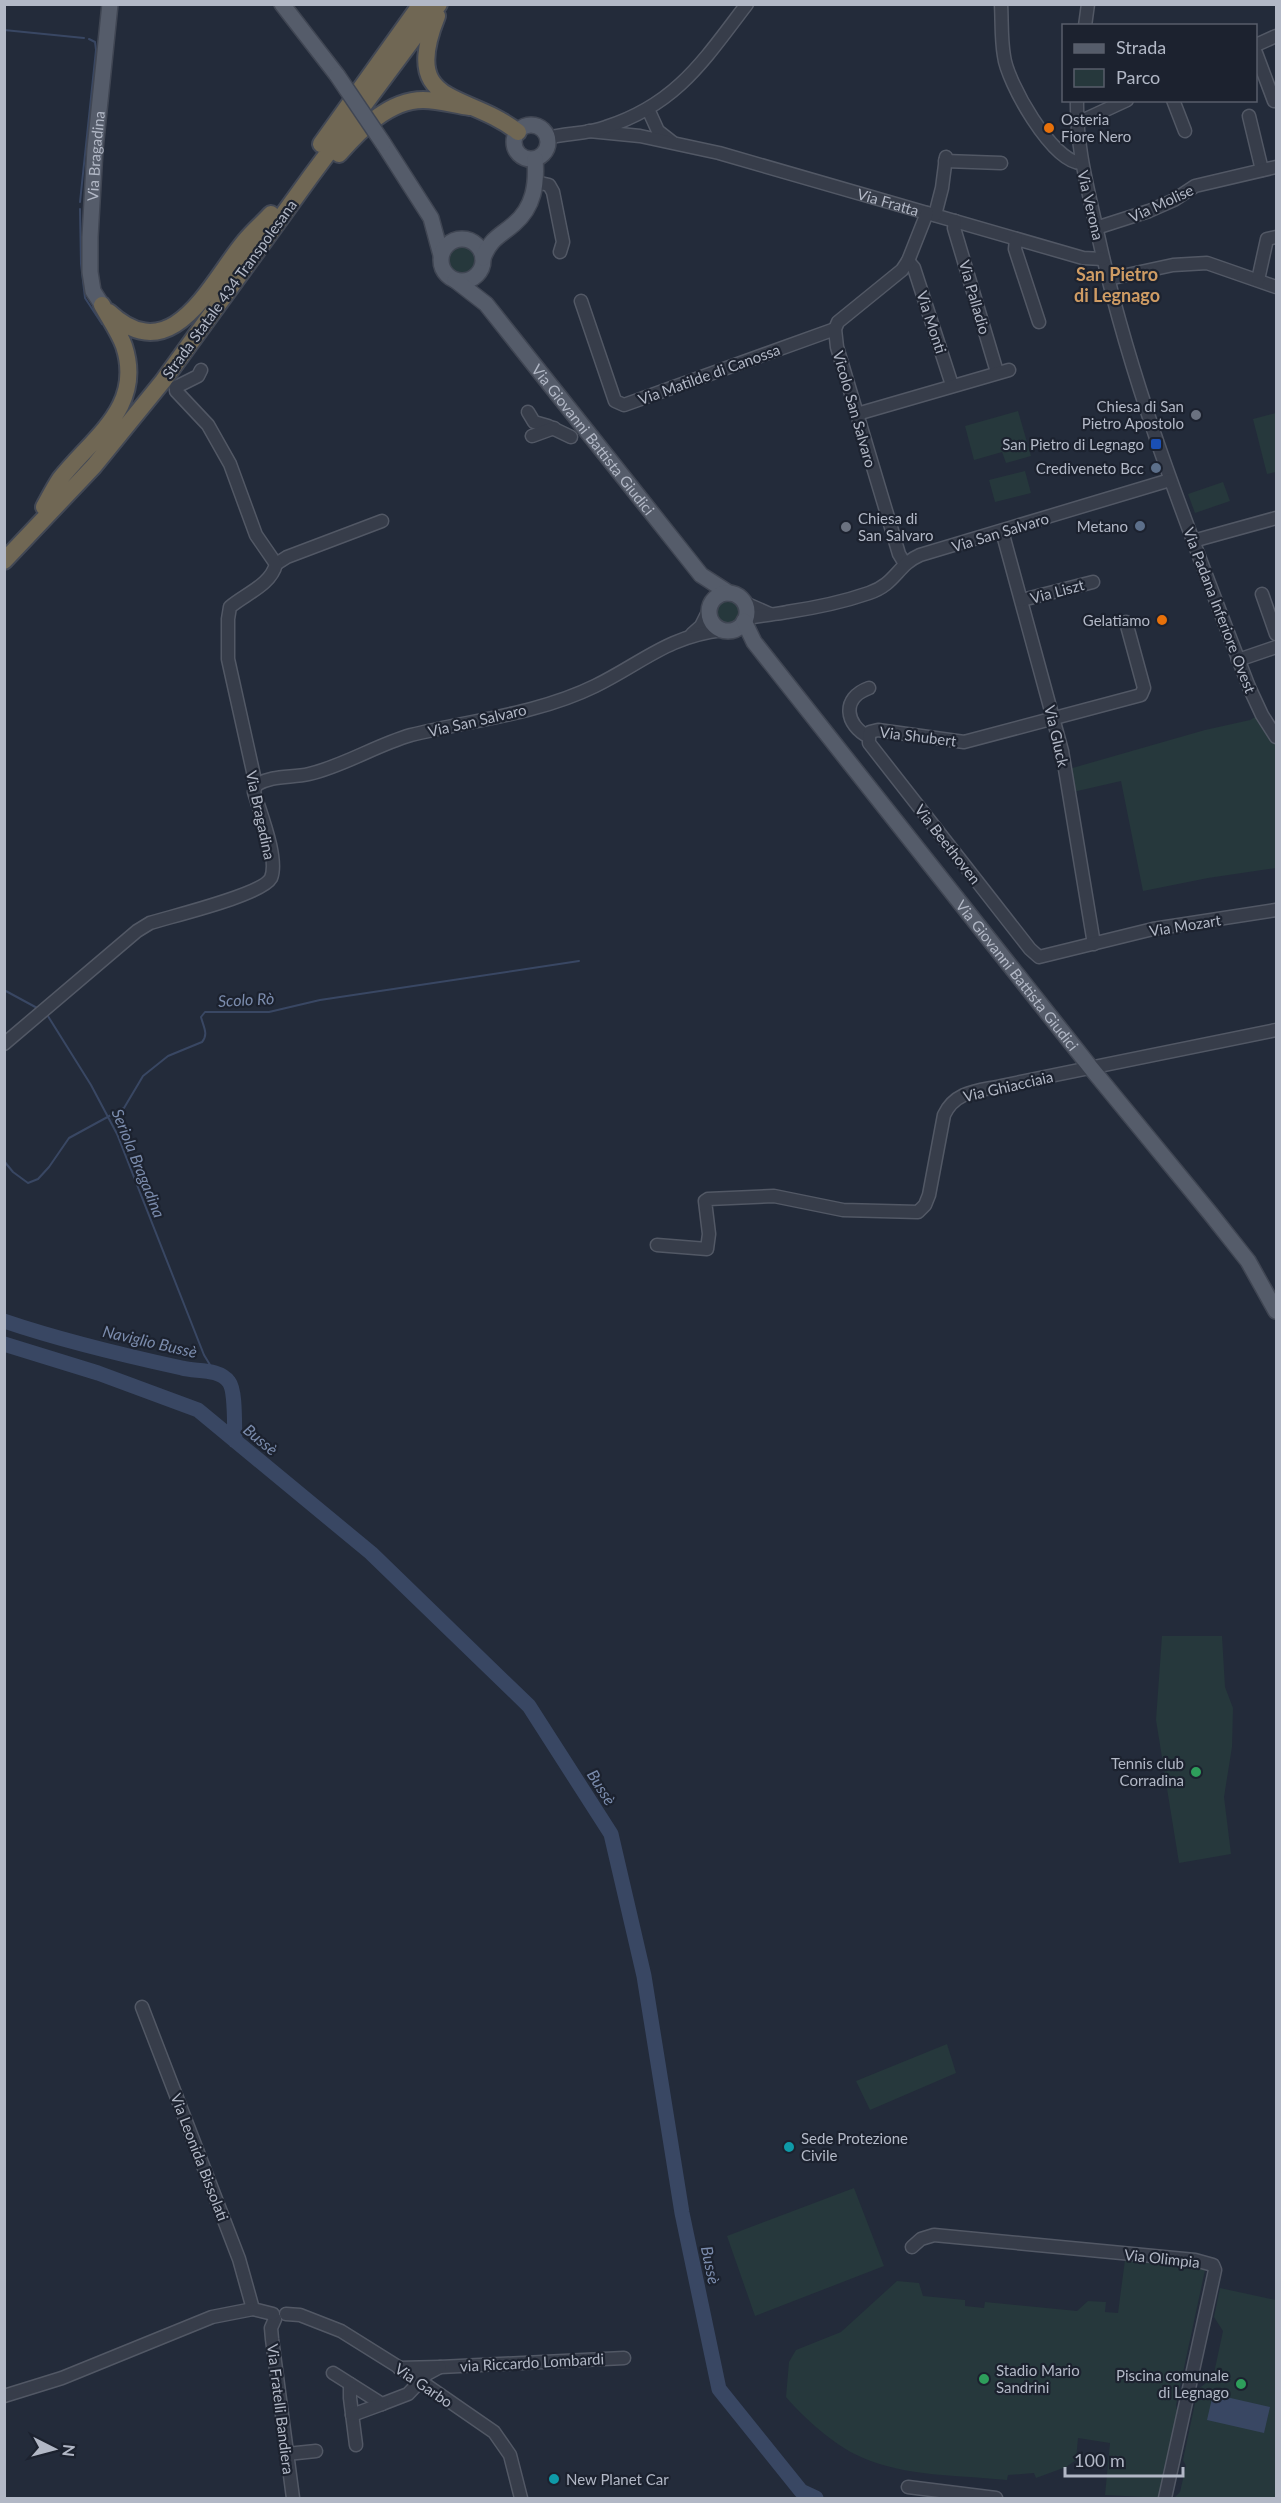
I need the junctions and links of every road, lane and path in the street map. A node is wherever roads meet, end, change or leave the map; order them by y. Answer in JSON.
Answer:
{"nodes":[{"id":1,"x":110,"y":4,"type":"edge"},
{"id":2,"x":282,"y":4,"type":"edge"},
{"id":3,"x":421,"y":4,"type":"edge"},
{"id":4,"x":441,"y":4,"type":"edge"},
{"id":5,"x":747,"y":4,"type":"edge"},
{"id":6,"x":1001,"y":4,"type":"edge"},
{"id":7,"x":1088,"y":4,"type":"edge"},
{"id":8,"x":1085,"y":24,"type":"edge"},
{"id":9,"x":1276,"y":36,"type":"edge"},
{"id":10,"x":1257,"y":45,"type":"edge"},
{"id":11,"x":1257,"y":56,"type":"edge"},
{"id":12,"x":1274,"y":101,"type":"dead end"},
{"id":13,"x":1077,"y":102,"type":"edge"},
{"id":14,"x":1123,"y":102,"type":"edge"},
{"id":15,"x":1174,"y":102,"type":"edge"},
{"id":16,"x":470,"y":106,"type":"junction"},
{"id":17,"x":648,"y":109,"type":"junction"},
{"id":18,"x":1249,"y":116,"type":"dead end"},
{"id":19,"x":1077,"y":119,"type":"junction"},
{"id":20,"x":655,"y":125,"type":"junction"},
{"id":21,"x":589,"y":131,"type":"junction"},
{"id":22,"x":1185,"y":131,"type":"dead end"},
{"id":23,"x":518,"y":132,"type":"junction"},
{"id":24,"x":640,"y":136,"type":"junction"},
{"id":25,"x":548,"y":138,"type":"junction"},
{"id":26,"x":672,"y":142,"type":"junction"},
{"id":27,"x":535,"y":159,"type":"junction"},
{"id":28,"x":1001,"y":163,"type":"dead end"},
{"id":29,"x":1081,"y":163,"type":"junction"},
{"id":30,"x":1276,"y":167,"type":"edge"},
{"id":31,"x":1262,"y":170,"type":"junction"},
{"id":32,"x":536,"y":182,"type":"junction"},
{"id":33,"x":271,"y":214,"type":"junction"},
{"id":34,"x":931,"y":214,"type":"junction"},
{"id":35,"x":431,"y":218,"type":"junction"},
{"id":36,"x":955,"y":221,"type":"junction"},
{"id":37,"x":1096,"y":228,"type":"junction"},
{"id":38,"x":498,"y":235,"type":"junction"},
{"id":39,"x":1276,"y":237,"type":"edge"},
{"id":40,"x":465,"y":239,"type":"junction"},
{"id":41,"x":1016,"y":239,"type":"junction"},
{"id":42,"x":263,"y":244,"type":"junction"},
{"id":43,"x":560,"y":252,"type":"dead end"},
{"id":44,"x":441,"y":255,"type":"junction"},
{"id":45,"x":1103,"y":260,"type":"junction"},
{"id":46,"x":908,"y":261,"type":"junction"},
{"id":47,"x":482,"y":262,"type":"junction"},
{"id":48,"x":1108,"y":279,"type":"junction"},
{"id":49,"x":456,"y":280,"type":"junction"},
{"id":50,"x":1258,"y":280,"type":"junction"},
{"id":51,"x":1276,"y":287,"type":"edge"},
{"id":52,"x":581,"y":301,"type":"dead end"},
{"id":53,"x":486,"y":304,"type":"junction"},
{"id":54,"x":102,"y":305,"type":"junction"},
{"id":55,"x":1039,"y":322,"type":"dead end"},
{"id":56,"x":835,"y":329,"type":"junction"},
{"id":57,"x":201,"y":370,"type":"dead end"},
{"id":58,"x":952,"y":385,"type":"junction"},
{"id":59,"x":528,"y":412,"type":"dead end"},
{"id":60,"x":857,"y":414,"type":"junction"},
{"id":61,"x":554,"y":428,"type":"junction"},
{"id":62,"x":532,"y":436,"type":"dead end"},
{"id":63,"x":571,"y":437,"type":"dead end"},
{"id":64,"x":1170,"y":480,"type":"junction"},
{"id":65,"x":44,"y":507,"type":"junction"},
{"id":66,"x":1276,"y":518,"type":"edge"},
{"id":67,"x":382,"y":521,"type":"dead end"},
{"id":68,"x":1002,"y":531,"type":"junction"},
{"id":69,"x":1193,"y":541,"type":"junction"},
{"id":70,"x":4,"y":548,"type":"edge"},
{"id":71,"x":4,"y":561,"type":"edge"},
{"id":72,"x":276,"y":564,"type":"junction"},
{"id":73,"x":905,"y":564,"type":"junction"},
{"id":74,"x":701,"y":575,"type":"junction"},
{"id":75,"x":1093,"y":582,"type":"dead end"},
{"id":76,"x":729,"y":593,"type":"junction"},
{"id":77,"x":1262,"y":594,"type":"dead end"},
{"id":78,"x":1022,"y":600,"type":"junction"},
{"id":79,"x":745,"y":603,"type":"junction"},
{"id":80,"x":710,"y":607,"type":"junction"},
{"id":81,"x":771,"y":614,"type":"junction"},
{"id":82,"x":745,"y":620,"type":"junction"},
{"id":83,"x":1126,"y":622,"type":"dead end"},
{"id":84,"x":726,"y":630,"type":"junction"},
{"id":85,"x":1276,"y":634,"type":"edge"},
{"id":86,"x":691,"y":635,"type":"junction"},
{"id":87,"x":754,"y":642,"type":"junction"},
{"id":88,"x":1276,"y":646,"type":"edge"},
{"id":89,"x":1238,"y":660,"type":"junction"},
{"id":90,"x":868,"y":688,"type":"dead end"},
{"id":91,"x":1053,"y":718,"type":"junction"},
{"id":92,"x":869,"y":736,"type":"junction"},
{"id":93,"x":1276,"y":737,"type":"edge"},
{"id":94,"x":256,"y":785,"type":"junction"},
{"id":95,"x":1276,"y":910,"type":"edge"},
{"id":96,"x":1094,"y":944,"type":"junction"},
{"id":97,"x":1276,"y":1030,"type":"edge"},
{"id":98,"x":4,"y":1044,"type":"edge"},
{"id":99,"x":1090,"y":1068,"type":"junction"},
{"id":100,"x":657,"y":1245,"type":"dead end"},
{"id":101,"x":1276,"y":1311,"type":"edge"},
{"id":102,"x":141,"y":2007,"type":"dead end"},
{"id":103,"x":912,"y":2247,"type":"dead end"},
{"id":104,"x":252,"y":2309,"type":"junction"},
{"id":105,"x":278,"y":2316,"type":"junction"},
{"id":106,"x":624,"y":2358,"type":"dead end"},
{"id":107,"x":440,"y":2367,"type":"junction"},
{"id":108,"x":399,"y":2368,"type":"junction"},
{"id":109,"x":333,"y":2373,"type":"dead end"},
{"id":110,"x":420,"y":2382,"type":"junction"},
{"id":111,"x":350,"y":2384,"type":"junction"},
{"id":112,"x":4,"y":2396,"type":"edge"},
{"id":113,"x":382,"y":2404,"type":"junction"},
{"id":114,"x":352,"y":2415,"type":"junction"},
{"id":115,"x":356,"y":2445,"type":"dead end"},
{"id":116,"x":316,"y":2451,"type":"dead end"},
{"id":117,"x":287,"y":2454,"type":"junction"},
{"id":118,"x":908,"y":2487,"type":"dead end"},
{"id":119,"x":293,"y":2499,"type":"edge"},
{"id":120,"x":521,"y":2499,"type":"edge"},
{"id":121,"x":996,"y":2499,"type":"edge"},
{"id":122,"x":1165,"y":2499,"type":"edge"}],
"edges":[{"from":1,"to":54,"type":"main road","name":"Via Bragadina"},
{"from":2,"to":35,"type":"main road","bridge":true},
{"from":3,"to":33,"type":"highway","name":"Strada Statale 434 Transpolesana"},
{"from":4,"to":16,"type":"highway"},
{"from":4,"to":42,"type":"highway","name":"Strada Statale 434 Transpolesana"},
{"from":5,"to":17,"type":"street"},
{"from":6,"to":29,"type":"street"},
{"from":7,"to":8,"type":"street"},
{"from":9,"to":10,"type":"street"},
{"from":11,"to":12,"type":"street"},
{"from":13,"to":19,"type":"street","name":"Via Verona"},
{"from":14,"to":19,"type":"street"},
{"from":15,"to":22,"type":"street"},
{"from":16,"to":23,"type":"highway"},
{"from":16,"to":42,"type":"highway"},
{"from":17,"to":20,"type":"street"},
{"from":17,"to":21,"type":"street"},
{"from":18,"to":31,"type":"street"},
{"from":19,"to":29,"type":"street","name":"Via Verona"},
{"from":20,"to":24,"type":"street"},
{"from":20,"to":26,"type":"street"},
{"from":21,"to":24,"type":"street","name":"Via Fratta"},
{"from":21,"to":25,"type":"street"},
{"from":23,"to":25,"type":"main road"},
{"from":23,"to":27,"type":"main road"},
{"from":24,"to":26,"type":"street","name":"Via Fratta"},
{"from":25,"to":27,"type":"main road"},
{"from":26,"to":34,"type":"street","name":"Via Fratta"},
{"from":27,"to":32,"type":"main road"},
{"from":28,"to":34,"type":"street","name":"Vicolo San Salvaro"},
{"from":29,"to":37,"type":"street","name":"Via Verona"},
{"from":30,"to":31,"type":"street","name":"Via Molise"},
{"from":31,"to":37,"type":"street","name":"Via Molise"},
{"from":32,"to":38,"type":"main road"},
{"from":32,"to":43,"type":"street"},
{"from":33,"to":54,"type":"highway"},
{"from":33,"to":65,"type":"highway","name":"Strada Statale 434 Transpolesana"},
{"from":34,"to":36,"type":"street","name":"Via Fratta"},
{"from":34,"to":46,"type":"street","name":"Vicolo San Salvaro"},
{"from":35,"to":40,"type":"main road"},
{"from":35,"to":44,"type":"main road"},
{"from":36,"to":41,"type":"street","name":"Via Fratta"},
{"from":36,"to":58,"type":"street","name":"Via Palladio"},
{"from":37,"to":45,"type":"street","name":"Via Verona"},
{"from":38,"to":40,"type":"main road"},
{"from":38,"to":47,"type":"main road"},
{"from":39,"to":50,"type":"street"},
{"from":40,"to":44,"type":"main road"},
{"from":40,"to":47,"type":"main road"},
{"from":41,"to":45,"type":"street","name":"Via Fratta"},
{"from":41,"to":55,"type":"street"},
{"from":42,"to":71,"type":"highway","name":"Strada Statale 434 Transpolesana"},
{"from":44,"to":49,"type":"main road"},
{"from":45,"to":48,"type":"street","name":"Via Verona"},
{"from":46,"to":56,"type":"street","name":"Vicolo San Salvaro"},
{"from":46,"to":58,"type":"street","name":"Via Monti"},
{"from":47,"to":49,"type":"main road"},
{"from":47,"to":53,"type":"main road","name":"Via Giovanni Battista Giudici"},
{"from":48,"to":50,"type":"street"},
{"from":48,"to":64,"type":"street","name":"Via Verona"},
{"from":49,"to":53,"type":"main road","name":"Via Giovanni Battista Giudici"},
{"from":50,"to":51,"type":"street"},
{"from":52,"to":56,"type":"street","name":"Via Matilde di Canossa"},
{"from":53,"to":74,"type":"main road","name":"Via Giovanni Battista Giudici"},
{"from":54,"to":65,"type":"highway"},
{"from":56,"to":60,"type":"street","name":"Vicolo San Salvaro"},
{"from":57,"to":72,"type":"street"},
{"from":58,"to":60,"type":"street"},
{"from":59,"to":61,"type":"street"},
{"from":60,"to":73,"type":"street","name":"Vicolo San Salvaro"},
{"from":61,"to":62,"type":"street"},
{"from":61,"to":63,"type":"street"},
{"from":64,"to":68,"type":"street","name":"Via San Salvaro"},
{"from":64,"to":69,"type":"street","name":"Via Padana Inferiore Ovest"},
{"from":65,"to":70,"type":"highway","name":"Strada Statale 434 Transpolesana"},
{"from":66,"to":69,"type":"street"},
{"from":67,"to":72,"type":"street","name":"Via Bragadina"},
{"from":68,"to":73,"type":"street","name":"Via San Salvaro"},
{"from":68,"to":78,"type":"street","name":"Via Gluck"},
{"from":69,"to":89,"type":"street","name":"Via Padana Inferiore Ovest"},
{"from":72,"to":94,"type":"street","name":"Via Bragadina"},
{"from":73,"to":81,"type":"street","name":"Via San Salvaro"},
{"from":74,"to":76,"type":"main road","name":"Via Giovanni Battista Giudici"},
{"from":74,"to":80,"type":"main road","name":"Via Giovanni Battista Giudici"},
{"from":75,"to":78,"type":"street","name":"Via Liszt"},
{"from":76,"to":79,"type":"main road","name":"Via Giovanni Battista Giudici"},
{"from":76,"to":80,"type":"main road"},
{"from":77,"to":85,"type":"street"},
{"from":78,"to":91,"type":"street","name":"Via Gluck"},
{"from":79,"to":81,"type":"street"},
{"from":79,"to":82,"type":"main road","name":"Via Giovanni Battista Giudici"},
{"from":80,"to":84,"type":"main road","name":"Via Giovanni Battista Giudici"},
{"from":80,"to":86,"type":"street"},
{"from":81,"to":82,"type":"street","name":"Via San Salvaro"},
{"from":82,"to":84,"type":"main road"},
{"from":82,"to":87,"type":"main road","name":"Via Giovanni Battista Giudici"},
{"from":83,"to":91,"type":"street","name":"Via Shubert"},
{"from":84,"to":86,"type":"street","name":"Via San Salvaro"},
{"from":84,"to":87,"type":"main road","name":"Via Giovanni Battista Giudici"},
{"from":86,"to":94,"type":"street","name":"Via San Salvaro"},
{"from":87,"to":99,"type":"main road","name":"Via Giovanni Battista Giudici"},
{"from":88,"to":89,"type":"street"},
{"from":89,"to":93,"type":"street","name":"Via Padana Inferiore Ovest"},
{"from":90,"to":92,"type":"street","name":"Via Beethoven"},
{"from":91,"to":92,"type":"street","name":"Via Shubert"},
{"from":91,"to":96,"type":"street","name":"Via Gluck"},
{"from":92,"to":96,"type":"street","name":"Via Beethoven"},
{"from":94,"to":98,"type":"street","name":"Via Bragadina"},
{"from":95,"to":96,"type":"street","name":"Via Mozart"},
{"from":97,"to":99,"type":"street","name":"Via Ghiacciaia"},
{"from":99,"to":100,"type":"street","name":"Via Ghiacciaia"},
{"from":99,"to":101,"type":"main road","name":"Via Giovanni Battista Giudici"},
{"from":102,"to":104,"type":"street","name":"Via Leonida Bissolati"},
{"from":103,"to":122,"type":"street","name":"Via Olimpia"},
{"from":104,"to":105,"type":"street","name":"Via Garbo"},
{"from":104,"to":112,"type":"street","name":"Via Garbo"},
{"from":105,"to":108,"type":"street","name":"Via Garbo"},
{"from":105,"to":117,"type":"street","name":"Via Fratelli Bandiera"},
{"from":106,"to":107,"type":"street","name":"via Riccardo Lombardi"},
{"from":107,"to":108,"type":"street","name":"via Riccardo Lombardi"},
{"from":107,"to":110,"type":"street","name":"via Riccardo Lombardi"},
{"from":108,"to":110,"type":"street","name":"Via Garbo"},
{"from":109,"to":111,"type":"street"},
{"from":110,"to":113,"type":"street","name":"via Riccardo Lombardi"},
{"from":110,"to":120,"type":"street","name":"Via Garbo"},
{"from":111,"to":113,"type":"street"},
{"from":111,"to":114,"type":"street"},
{"from":113,"to":114,"type":"street","name":"via Riccardo Lombardi"},
{"from":114,"to":115,"type":"street"},
{"from":116,"to":117,"type":"street"},
{"from":117,"to":119,"type":"street","name":"Via Fratelli Bandiera"},
{"from":118,"to":121,"type":"street"}]}
